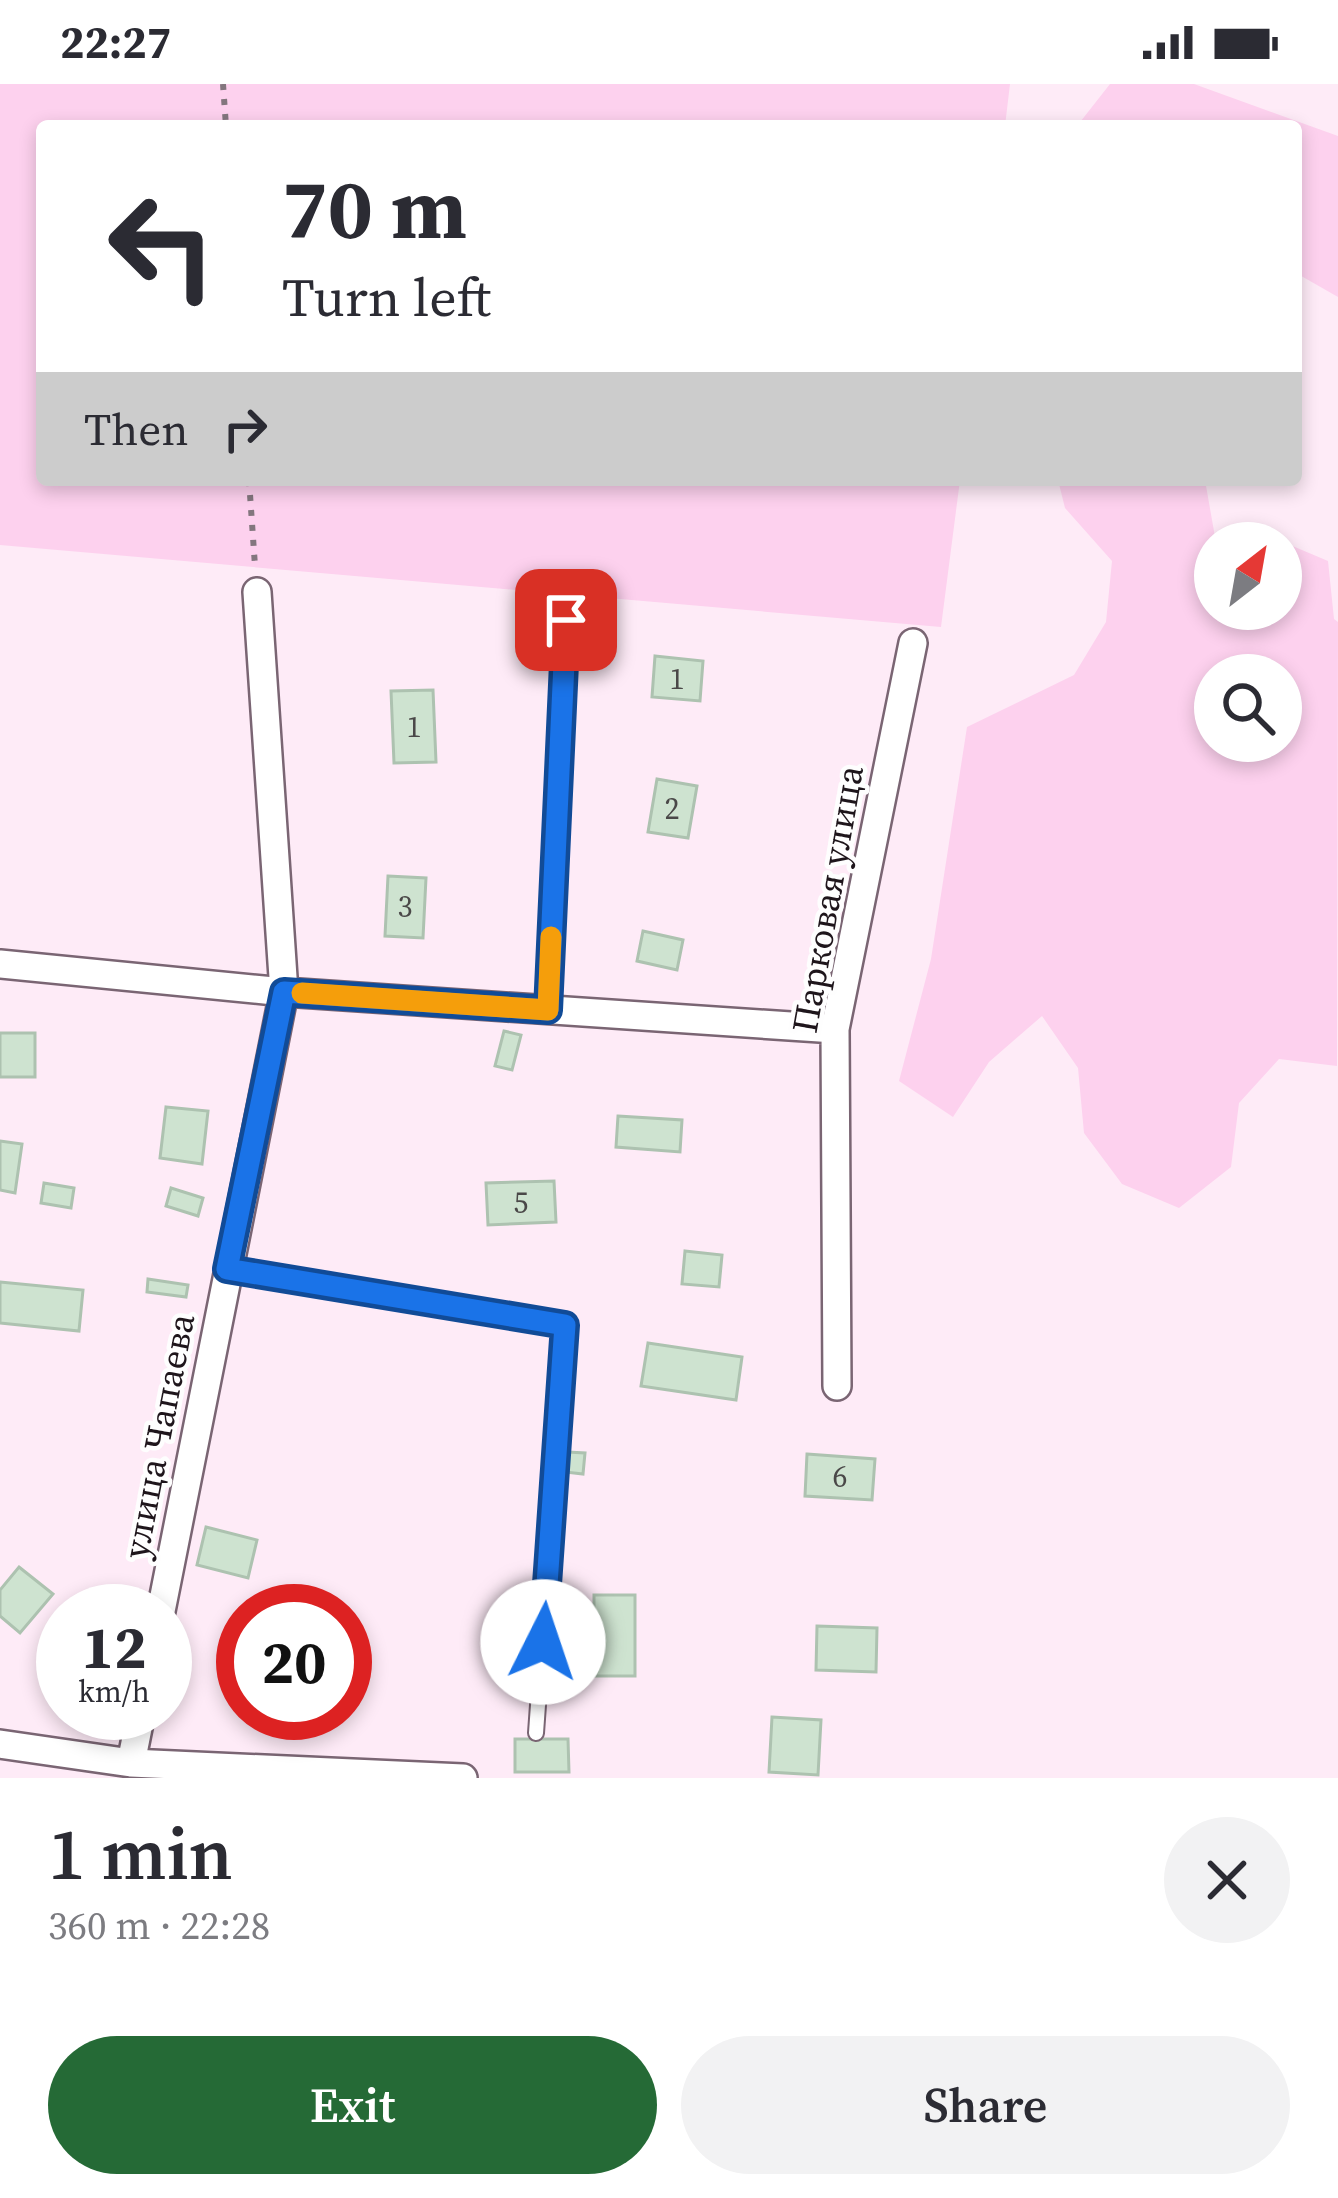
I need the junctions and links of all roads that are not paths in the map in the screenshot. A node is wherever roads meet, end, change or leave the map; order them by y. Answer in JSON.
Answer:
{"nodes":[{"id":1,"x":257,"y":592,"type":"road end"},
{"id":2,"x":566,"y":620,"type":"dead end"},
{"id":3,"x":913,"y":643,"type":"dead end"},
{"id":4,"x":0,"y":964,"type":"edge"},
{"id":5,"x":284,"y":992,"type":"junction"},
{"id":6,"x":548,"y":1010,"type":"junction"},
{"id":7,"x":836,"y":1029,"type":"junction"},
{"id":8,"x":227,"y":1269,"type":"junction"},
{"id":9,"x":837,"y":1386,"type":"dead end"},
{"id":10,"x":165,"y":1584,"type":"edge"},
{"id":11,"x":536,"y":1733,"type":"dead end"},
{"id":12,"x":136,"y":1740,"type":"edge"},
{"id":13,"x":0,"y":1744,"type":"edge"},
{"id":14,"x":131,"y":1763,"type":"junction"},
{"id":15,"x":463,"y":1778,"type":"edge"}],
"edges":[{"from":1,"to":5,"type":"street","name":"улица Чапаева"},
{"from":2,"to":6,"type":"lane"},
{"from":3,"to":7,"type":"street","name":"Парковая улица"},
{"from":4,"to":5,"type":"street"},
{"from":5,"to":6,"type":"street"},
{"from":5,"to":8,"type":"street","name":"улица Чапаева"},
{"from":6,"to":7,"type":"street"},
{"from":7,"to":9,"type":"street","name":"Парковая улица"},
{"from":8,"to":10,"type":"street","name":"улица Чапаева"},
{"from":8,"to":11,"type":"lane"},
{"from":12,"to":14,"type":"street"},
{"from":13,"to":14,"type":"street"},
{"from":14,"to":15,"type":"street"}]}
